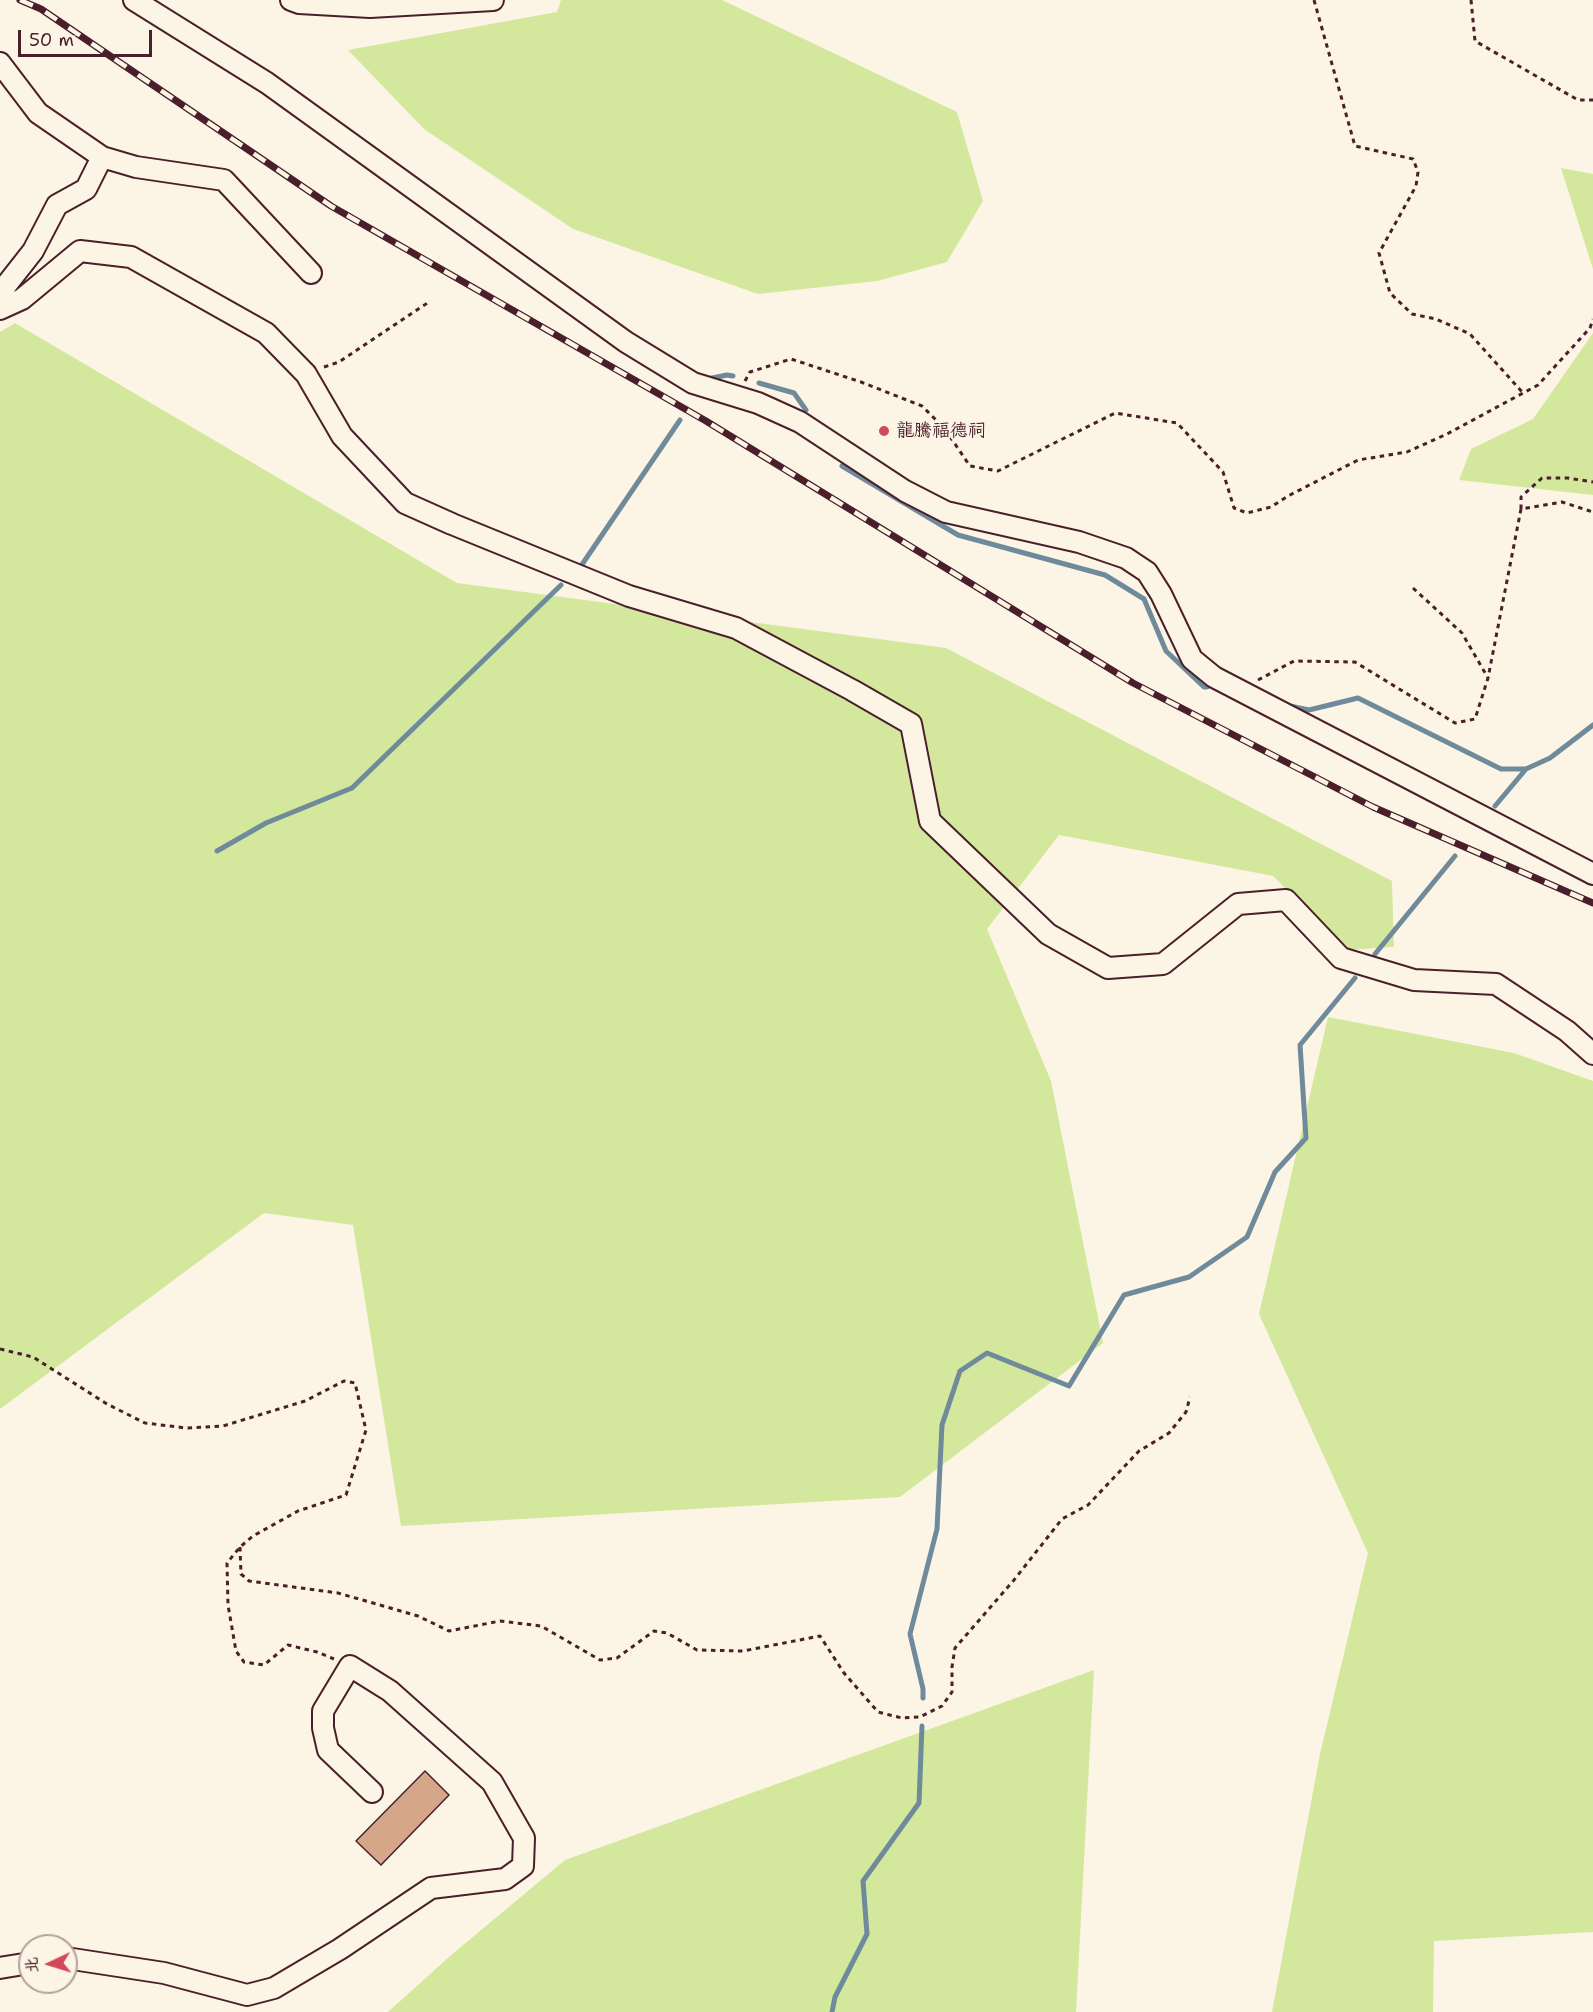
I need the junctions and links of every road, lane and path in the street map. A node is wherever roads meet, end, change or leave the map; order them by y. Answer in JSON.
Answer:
{"nodes":[{"id":1,"x":134,"y":0,"type":"edge"},
{"id":2,"x":291,"y":0,"type":"edge"},
{"id":3,"x":493,"y":0,"type":"edge"},
{"id":4,"x":1314,"y":0,"type":"edge"},
{"id":5,"x":1471,"y":0,"type":"edge"},
{"id":6,"x":411,"y":2,"type":"edge"},
{"id":7,"x":0,"y":63,"type":"edge"},
{"id":8,"x":1593,"y":100,"type":"edge"},
{"id":9,"x":102,"y":157,"type":"junction"},
{"id":10,"x":311,"y":273,"type":"dead end"},
{"id":11,"x":0,"y":293,"type":"edge"},
{"id":12,"x":429,"y":302,"type":"dead end"},
{"id":13,"x":0,"y":309,"type":"edge"},
{"id":14,"x":1593,"y":319,"type":"edge"},
{"id":15,"x":306,"y":374,"type":"junction"},
{"id":16,"x":1523,"y":393,"type":"junction"},
{"id":17,"x":737,"y":397,"type":"junction"},
{"id":18,"x":1593,"y":482,"type":"edge"},
{"id":19,"x":1521,"y":508,"type":"junction"},
{"id":20,"x":1593,"y":512,"type":"edge"},
{"id":21,"x":1413,"y":588,"type":"dead end"},
{"id":22,"x":1488,"y":678,"type":"junction"},
{"id":23,"x":1239,"y":691,"type":"junction"},
{"id":24,"x":1593,"y":874,"type":"edge"},
{"id":25,"x":1593,"y":1054,"type":"edge"},
{"id":26,"x":0,"y":1349,"type":"edge"},
{"id":27,"x":1190,"y":1397,"type":"dead end"},
{"id":28,"x":240,"y":1547,"type":"junction"},
{"id":29,"x":350,"y":1666,"type":"junction"},
{"id":30,"x":372,"y":1792,"type":"dead end"},
{"id":31,"x":78,"y":1960,"type":"edge"},
{"id":32,"x":18,"y":1965,"type":"edge"},
{"id":33,"x":0,"y":1968,"type":"edge"}],
"edges":[{"from":1,"to":17,"type":"street"},
{"from":2,"to":6,"type":"street"},
{"from":3,"to":6,"type":"street"},
{"from":4,"to":16,"type":"path"},
{"from":5,"to":8,"type":"path"},
{"from":7,"to":9,"type":"street"},
{"from":9,"to":10,"type":"street"},
{"from":9,"to":11,"type":"street"},
{"from":12,"to":15,"type":"path"},
{"from":13,"to":15,"type":"street"},
{"from":14,"to":16,"type":"path"},
{"from":15,"to":25,"type":"street"},
{"from":16,"to":17,"type":"path"},
{"from":17,"to":23,"type":"street"},
{"from":18,"to":19,"type":"path"},
{"from":19,"to":20,"type":"path"},
{"from":19,"to":22,"type":"path"},
{"from":21,"to":22,"type":"path"},
{"from":22,"to":23,"type":"path"},
{"from":23,"to":24,"type":"street"},
{"from":26,"to":28,"type":"path"},
{"from":27,"to":28,"type":"path"},
{"from":28,"to":29,"type":"path"},
{"from":29,"to":30,"type":"street"},
{"from":29,"to":31,"type":"street"},
{"from":32,"to":33,"type":"street"}]}
